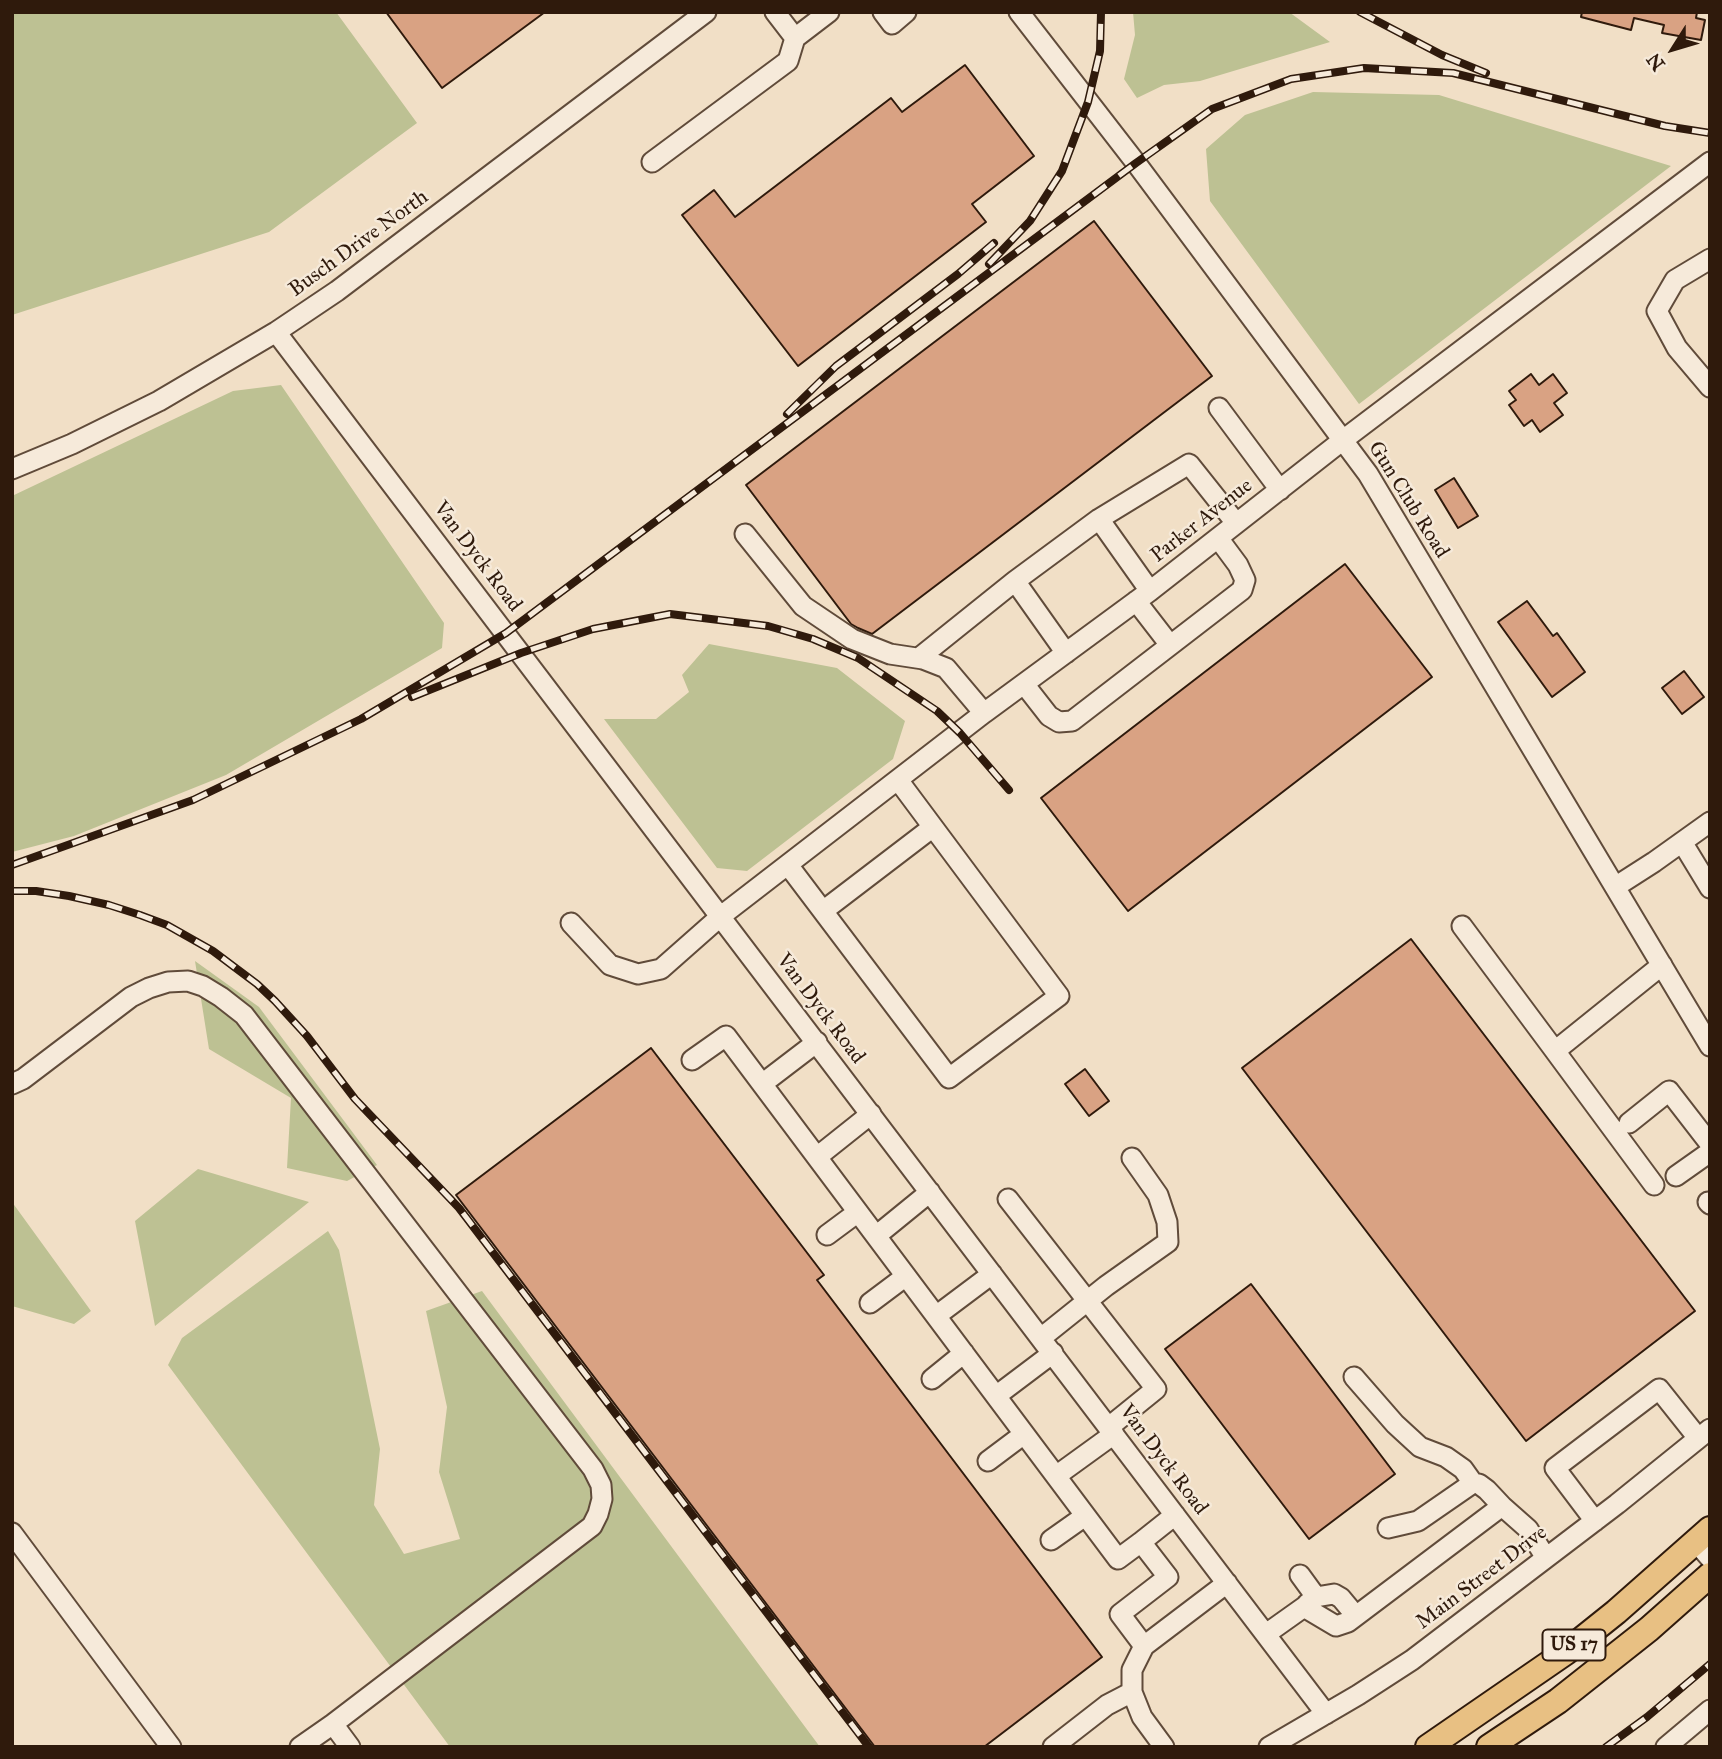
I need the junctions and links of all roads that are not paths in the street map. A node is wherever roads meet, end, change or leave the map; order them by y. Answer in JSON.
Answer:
{"nodes":[{"id":1,"x":706,"y":12,"type":"edge"},
{"id":2,"x":775,"y":12,"type":"edge"},
{"id":3,"x":829,"y":12,"type":"edge"},
{"id":4,"x":883,"y":12,"type":"edge"},
{"id":5,"x":906,"y":12,"type":"edge"},
{"id":6,"x":1019,"y":12,"type":"edge"},
{"id":7,"x":795,"y":38,"type":"junction"},
{"id":8,"x":652,"y":162,"type":"dead end"},
{"id":9,"x":1710,"y":162,"type":"edge"},
{"id":10,"x":1710,"y":259,"type":"edge"},
{"id":11,"x":276,"y":332,"type":"junction"},
{"id":12,"x":1710,"y":387,"type":"edge"},
{"id":13,"x":1219,"y":408,"type":"dead end"},
{"id":14,"x":1343,"y":440,"type":"junction"},
{"id":15,"x":12,"y":469,"type":"edge"},
{"id":16,"x":1280,"y":490,"type":"junction"},
{"id":17,"x":1099,"y":519,"type":"junction"},
{"id":18,"x":1236,"y":523,"type":"junction"},
{"id":19,"x":745,"y":534,"type":"dead end"},
{"id":20,"x":1218,"y":538,"type":"junction"},
{"id":21,"x":1015,"y":581,"type":"junction"},
{"id":22,"x":1143,"y":596,"type":"junction"},
{"id":23,"x":1170,"y":645,"type":"junction"},
{"id":24,"x":1066,"y":653,"type":"junction"},
{"id":25,"x":919,"y":658,"type":"junction"},
{"id":26,"x":1024,"y":684,"type":"junction"},
{"id":27,"x":984,"y":713,"type":"junction"},
{"id":28,"x":898,"y":780,"type":"junction"},
{"id":29,"x":1710,"y":822,"type":"edge"},
{"id":30,"x":933,"y":827,"type":"junction"},
{"id":31,"x":1682,"y":842,"type":"junction"},
{"id":32,"x":788,"y":864,"type":"junction"},
{"id":33,"x":1615,"y":887,"type":"junction"},
{"id":34,"x":1710,"y":888,"type":"edge"},
{"id":35,"x":823,"y":911,"type":"junction"},
{"id":36,"x":721,"y":916,"type":"junction"},
{"id":37,"x":571,"y":923,"type":"dead end"},
{"id":38,"x":1462,"y":926,"type":"dead end"},
{"id":39,"x":1662,"y":965,"type":"junction"},
{"id":40,"x":817,"y":1042,"type":"junction"},
{"id":41,"x":1710,"y":1046,"type":"edge"},
{"id":42,"x":1555,"y":1051,"type":"junction"},
{"id":43,"x":692,"y":1060,"type":"dead end"},
{"id":44,"x":12,"y":1084,"type":"edge"},
{"id":45,"x":762,"y":1084,"type":"junction"},
{"id":46,"x":872,"y":1114,"type":"junction"},
{"id":47,"x":1629,"y":1123,"type":"dead end"},
{"id":48,"x":1710,"y":1144,"type":"edge"},
{"id":49,"x":1710,"y":1152,"type":"edge"},
{"id":50,"x":817,"y":1157,"type":"junction"},
{"id":51,"x":1132,"y":1158,"type":"dead end"},
{"id":52,"x":1676,"y":1176,"type":"dead end"},
{"id":53,"x":1654,"y":1185,"type":"dead end"},
{"id":54,"x":930,"y":1192,"type":"junction"},
{"id":55,"x":1008,"y":1199,"type":"dead end"},
{"id":56,"x":858,"y":1212,"type":"junction"},
{"id":57,"x":827,"y":1235,"type":"dead end"},
{"id":58,"x":876,"y":1236,"type":"junction"},
{"id":59,"x":992,"y":1274,"type":"junction"},
{"id":60,"x":906,"y":1276,"type":"junction"},
{"id":61,"x":1087,"y":1301,"type":"junction"},
{"id":62,"x":870,"y":1303,"type":"dead end"},
{"id":63,"x":936,"y":1316,"type":"junction"},
{"id":64,"x":1047,"y":1346,"type":"junction"},
{"id":65,"x":964,"y":1353,"type":"junction"},
{"id":66,"x":1354,"y":1377,"type":"dead end"},
{"id":67,"x":932,"y":1379,"type":"dead end"},
{"id":68,"x":996,"y":1396,"type":"junction"},
{"id":69,"x":1111,"y":1430,"type":"junction"},
{"id":70,"x":1704,"y":1433,"type":"edge"},
{"id":71,"x":1024,"y":1434,"type":"junction"},
{"id":72,"x":988,"y":1461,"type":"dead end"},
{"id":73,"x":1056,"y":1476,"type":"junction"},
{"id":74,"x":1472,"y":1483,"type":"junction"},
{"id":75,"x":1502,"y":1506,"type":"junction"},
{"id":76,"x":1175,"y":1515,"type":"junction"},
{"id":77,"x":1085,"y":1516,"type":"junction"},
{"id":78,"x":1595,"y":1521,"type":"junction"},
{"id":79,"x":1388,"y":1528,"type":"dead end"},
{"id":80,"x":12,"y":1533,"type":"edge"},
{"id":81,"x":1051,"y":1540,"type":"dead end"},
{"id":82,"x":1141,"y":1542,"type":"junction"},
{"id":83,"x":1705,"y":1543,"type":"edge"},
{"id":84,"x":1546,"y":1558,"type":"junction"},
{"id":85,"x":1710,"y":1575,"type":"edge"},
{"id":86,"x":1300,"y":1576,"type":"dead end"},
{"id":87,"x":1227,"y":1583,"type":"junction"},
{"id":88,"x":1310,"y":1602,"type":"junction"},
{"id":89,"x":1356,"y":1616,"type":"junction"},
{"id":90,"x":1266,"y":1634,"type":"junction"},
{"id":91,"x":1144,"y":1646,"type":"junction"},
{"id":92,"x":1132,"y":1692,"type":"junction"},
{"id":93,"x":1710,"y":1710,"type":"edge"},
{"id":94,"x":1326,"y":1714,"type":"junction"},
{"id":95,"x":333,"y":1724,"type":"junction"},
{"id":96,"x":171,"y":1747,"type":"edge"},
{"id":97,"x":300,"y":1747,"type":"edge"},
{"id":98,"x":350,"y":1747,"type":"edge"},
{"id":99,"x":1053,"y":1747,"type":"edge"},
{"id":100,"x":1164,"y":1747,"type":"edge"},
{"id":101,"x":1269,"y":1747,"type":"edge"},
{"id":102,"x":1428,"y":1747,"type":"edge"},
{"id":103,"x":1489,"y":1747,"type":"edge"},
{"id":104,"x":1666,"y":1747,"type":"edge"}],
"edges":[{"from":1,"to":11,"type":"street","name":"Busch Drive North"},
{"from":2,"to":7,"type":"street"},
{"from":3,"to":7,"type":"street"},
{"from":4,"to":5,"type":"street"},
{"from":6,"to":14,"type":"street","name":"Gun Club Road"},
{"from":7,"to":8,"type":"street"},
{"from":9,"to":14,"type":"street","name":"Parker Avenue"},
{"from":10,"to":12,"type":"street"},
{"from":11,"to":15,"type":"street","name":"Busch Drive North"},
{"from":11,"to":36,"type":"street","name":"Van Dyck Road"},
{"from":13,"to":16,"type":"street"},
{"from":14,"to":16,"type":"street","name":"Parker Avenue"},
{"from":14,"to":33,"type":"street","name":"Gun Club Road"},
{"from":16,"to":18,"type":"street","name":"Parker Avenue"},
{"from":17,"to":18,"type":"street"},
{"from":17,"to":21,"type":"street"},
{"from":17,"to":22,"type":"street"},
{"from":18,"to":20,"type":"street","name":"Parker Avenue"},
{"from":19,"to":25,"type":"street"},
{"from":20,"to":22,"type":"street","name":"Parker Avenue"},
{"from":20,"to":23,"type":"street"},
{"from":21,"to":24,"type":"street"},
{"from":21,"to":25,"type":"street"},
{"from":22,"to":23,"type":"street"},
{"from":22,"to":24,"type":"street","name":"Parker Avenue"},
{"from":23,"to":26,"type":"street"},
{"from":24,"to":26,"type":"street","name":"Parker Avenue"},
{"from":25,"to":27,"type":"street"},
{"from":26,"to":27,"type":"street","name":"Parker Avenue"},
{"from":27,"to":28,"type":"street","name":"Parker Avenue"},
{"from":28,"to":30,"type":"street"},
{"from":28,"to":32,"type":"street","name":"Parker Avenue"},
{"from":29,"to":31,"type":"street"},
{"from":30,"to":35,"type":"street"},
{"from":30,"to":35,"type":"street"},
{"from":31,"to":33,"type":"street"},
{"from":31,"to":34,"type":"street"},
{"from":32,"to":35,"type":"street"},
{"from":32,"to":36,"type":"street","name":"Parker Avenue"},
{"from":33,"to":39,"type":"street","name":"Gun Club Road"},
{"from":36,"to":37,"type":"street","name":"Parker Avenue"},
{"from":36,"to":40,"type":"street","name":"Van Dyck Road"},
{"from":38,"to":42,"type":"street"},
{"from":39,"to":41,"type":"street","name":"Gun Club Road"},
{"from":39,"to":42,"type":"street"},
{"from":40,"to":45,"type":"street"},
{"from":40,"to":46,"type":"street","name":"Van Dyck Road"},
{"from":42,"to":53,"type":"street"},
{"from":43,"to":45,"type":"street"},
{"from":44,"to":95,"type":"street"},
{"from":45,"to":50,"type":"street"},
{"from":46,"to":50,"type":"street"},
{"from":46,"to":54,"type":"street","name":"Van Dyck Road"},
{"from":47,"to":48,"type":"street"},
{"from":49,"to":52,"type":"street"},
{"from":50,"to":56,"type":"street"},
{"from":51,"to":61,"type":"street"},
{"from":54,"to":58,"type":"street"},
{"from":54,"to":59,"type":"street","name":"Van Dyck Road"},
{"from":55,"to":61,"type":"street"},
{"from":56,"to":57,"type":"street"},
{"from":56,"to":58,"type":"street"},
{"from":58,"to":60,"type":"street"},
{"from":59,"to":63,"type":"street"},
{"from":59,"to":64,"type":"street","name":"Van Dyck Road"},
{"from":60,"to":62,"type":"street"},
{"from":60,"to":63,"type":"street"},
{"from":61,"to":64,"type":"street"},
{"from":61,"to":69,"type":"street"},
{"from":63,"to":65,"type":"street"},
{"from":64,"to":68,"type":"street"},
{"from":64,"to":69,"type":"street","name":"Van Dyck Road"},
{"from":65,"to":67,"type":"street"},
{"from":65,"to":68,"type":"street"},
{"from":66,"to":74,"type":"street"},
{"from":68,"to":71,"type":"street"},
{"from":69,"to":73,"type":"street"},
{"from":69,"to":76,"type":"street","name":"Van Dyck Road"},
{"from":70,"to":78,"type":"street","name":"Main Street Drive"},
{"from":70,"to":78,"type":"street"},
{"from":71,"to":72,"type":"street"},
{"from":71,"to":73,"type":"street"},
{"from":73,"to":77,"type":"street"},
{"from":74,"to":75,"type":"street"},
{"from":74,"to":79,"type":"street"},
{"from":75,"to":84,"type":"street"},
{"from":75,"to":89,"type":"street"},
{"from":76,"to":82,"type":"street"},
{"from":76,"to":87,"type":"street","name":"Van Dyck Road"},
{"from":77,"to":81,"type":"street"},
{"from":77,"to":82,"type":"street"},
{"from":78,"to":84,"type":"street","name":"Main Street Drive"},
{"from":80,"to":96,"type":"street"},
{"from":82,"to":91,"type":"street"},
{"from":83,"to":102,"type":"main road","number":"US 17"},
{"from":84,"to":94,"type":"street","name":"Main Street Drive"},
{"from":85,"to":103,"type":"main road","number":"US 17"},
{"from":86,"to":88,"type":"street"},
{"from":87,"to":90,"type":"street","name":"Van Dyck Road"},
{"from":87,"to":91,"type":"street"},
{"from":88,"to":89,"type":"street"},
{"from":88,"to":89,"type":"street"},
{"from":88,"to":90,"type":"street"},
{"from":90,"to":94,"type":"street","name":"Van Dyck Road"},
{"from":91,"to":92,"type":"street"},
{"from":92,"to":99,"type":"street"},
{"from":92,"to":100,"type":"street"},
{"from":93,"to":104,"type":"street"},
{"from":94,"to":101,"type":"street","name":"Main Street Drive"},
{"from":95,"to":97,"type":"street"},
{"from":95,"to":98,"type":"street"}]}
